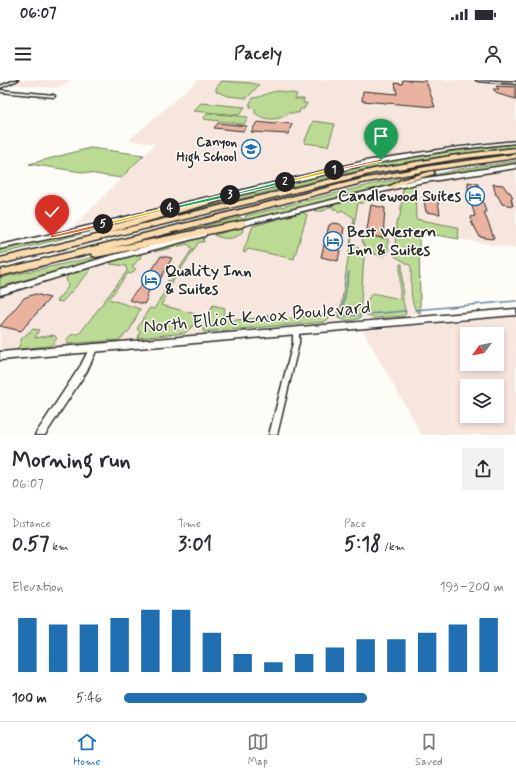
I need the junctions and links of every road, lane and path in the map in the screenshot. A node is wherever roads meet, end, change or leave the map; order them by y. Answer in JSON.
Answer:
{"nodes":[{"id":1,"x":17,"y":80,"type":"edge"},
{"id":2,"x":478,"y":80,"type":"edge"},
{"id":3,"x":507,"y":81,"type":"edge"},
{"id":4,"x":516,"y":83,"type":"edge"},
{"id":5,"x":0,"y":87,"type":"edge"},
{"id":6,"x":0,"y":91,"type":"edge"},
{"id":7,"x":54,"y":96,"type":"dead end"},
{"id":8,"x":516,"y":142,"type":"edge"},
{"id":9,"x":516,"y":150,"type":"edge"},
{"id":10,"x":512,"y":156,"type":"edge"},
{"id":11,"x":516,"y":166,"type":"edge"},
{"id":12,"x":391,"y":188,"type":"junction"},
{"id":13,"x":235,"y":194,"type":"junction"},
{"id":14,"x":242,"y":224,"type":"junction"},
{"id":15,"x":0,"y":247,"type":"edge"},
{"id":16,"x":3,"y":260,"type":"edge"},
{"id":17,"x":22,"y":267,"type":"junction"},
{"id":18,"x":0,"y":273,"type":"edge"},
{"id":19,"x":0,"y":292,"type":"edge"},
{"id":20,"x":516,"y":312,"type":"edge"},
{"id":21,"x":296,"y":331,"type":"junction"},
{"id":22,"x":94,"y":347,"type":"junction"},
{"id":23,"x":0,"y":356,"type":"edge"},
{"id":24,"x":40,"y":435,"type":"edge"},
{"id":25,"x":273,"y":435,"type":"edge"}],
"edges":[{"from":1,"to":5,"type":"street"},
{"from":2,"to":3,"type":"main road"},
{"from":3,"to":4,"type":"main road"},
{"from":6,"to":7,"type":"street"},
{"from":8,"to":13,"type":"main road"},
{"from":9,"to":16,"type":"highway"},
{"from":10,"to":12,"type":"highway"},
{"from":10,"to":17,"type":"highway"},
{"from":11,"to":12,"type":"main road"},
{"from":12,"to":14,"type":"main road"},
{"from":13,"to":15,"type":"main road"},
{"from":13,"to":16,"type":"highway"},
{"from":14,"to":17,"type":"highway"},
{"from":14,"to":19,"type":"main road"},
{"from":17,"to":18,"type":"highway"},
{"from":20,"to":21,"type":"main road","name":"North Elliot Knox Boulevard"},
{"from":21,"to":22,"type":"main road","name":"North Elliot Knox Boulevard"},
{"from":21,"to":25,"type":"street"},
{"from":22,"to":23,"type":"main road","name":"North Elliot Knox Boulevard"},
{"from":22,"to":24,"type":"street"}]}
